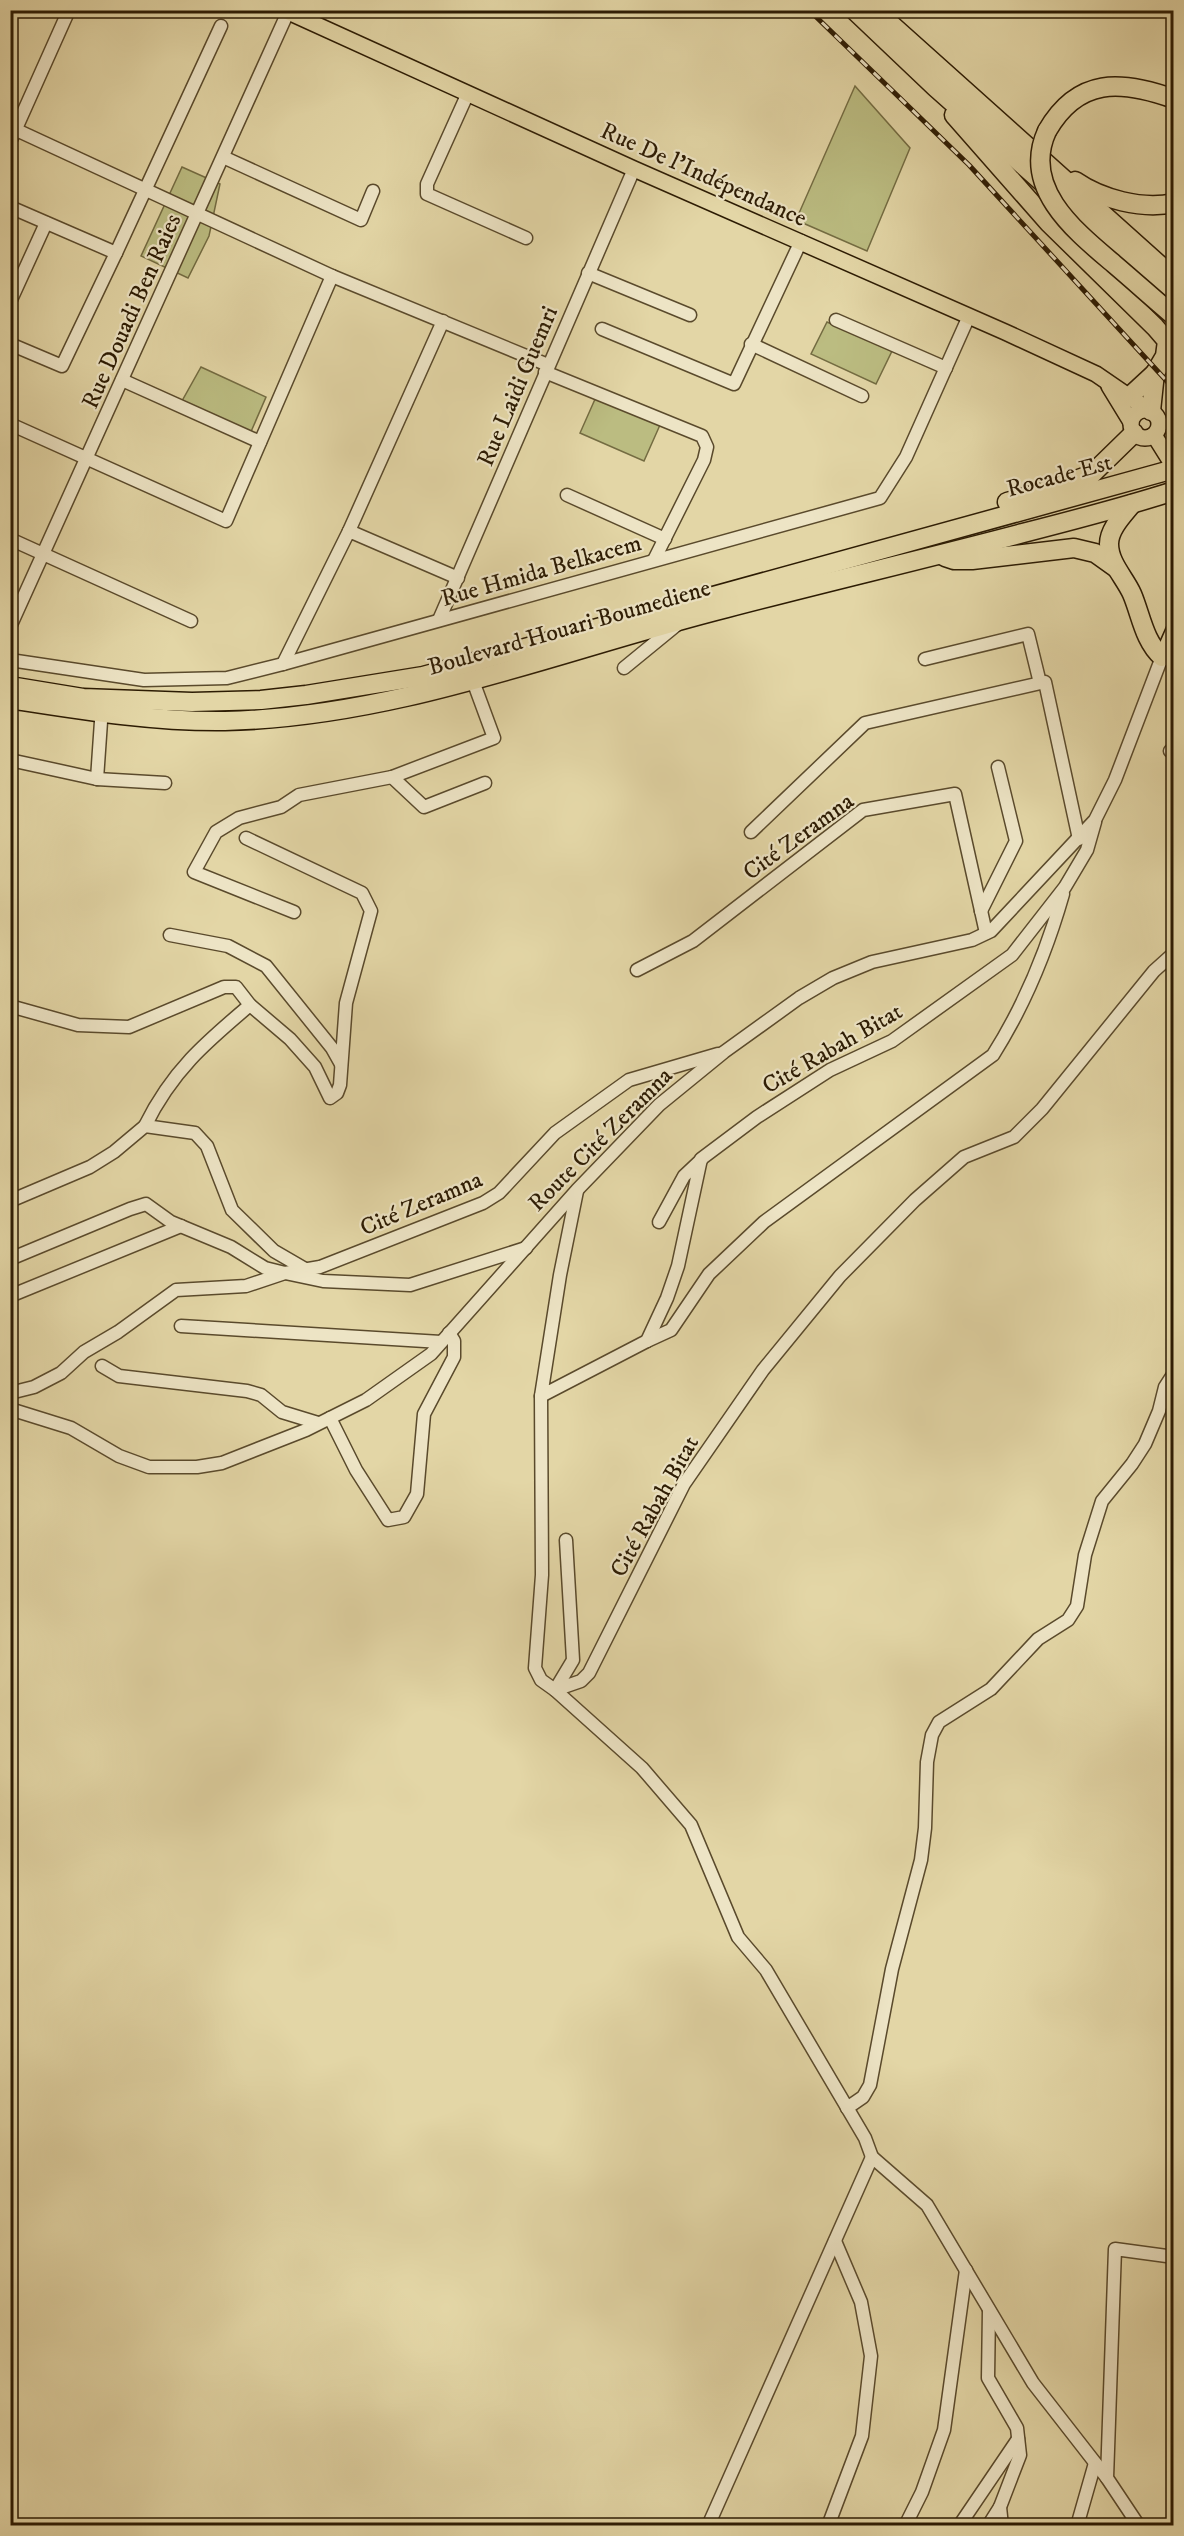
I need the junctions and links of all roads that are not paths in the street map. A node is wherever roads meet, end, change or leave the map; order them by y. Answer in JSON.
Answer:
{"nodes":[{"id":1,"x":69,"y":10,"type":"edge"},
{"id":2,"x":854,"y":10,"type":"edge"},
{"id":3,"x":875,"y":10,"type":"edge"},
{"id":4,"x":286,"y":11,"type":"edge"},
{"id":5,"x":221,"y":26,"type":"dead end"},
{"id":6,"x":935,"y":87,"type":"junction"},
{"id":7,"x":468,"y":93,"type":"junction"},
{"id":8,"x":1173,"y":99,"type":"edge"},
{"id":9,"x":13,"y":128,"type":"edge"},
{"id":10,"x":10,"y":142,"type":"edge"},
{"id":11,"x":1023,"y":144,"type":"junction"},
{"id":12,"x":223,"y":158,"type":"junction"},
{"id":13,"x":634,"y":169,"type":"junction"},
{"id":14,"x":146,"y":190,"type":"junction"},
{"id":15,"x":373,"y":191,"type":"dead end"},
{"id":16,"x":1173,"y":203,"type":"edge"},
{"id":17,"x":10,"y":207,"type":"edge"},
{"id":18,"x":198,"y":214,"type":"junction"},
{"id":19,"x":46,"y":223,"type":"junction"},
{"id":20,"x":526,"y":238,"type":"dead end"},
{"id":21,"x":801,"y":241,"type":"junction"},
{"id":22,"x":116,"y":253,"type":"junction"},
{"id":23,"x":588,"y":273,"type":"junction"},
{"id":24,"x":332,"y":276,"type":"junction"},
{"id":25,"x":1173,"y":278,"type":"edge"},
{"id":26,"x":1173,"y":299,"type":"edge"},
{"id":27,"x":10,"y":302,"type":"edge"},
{"id":28,"x":690,"y":315,"type":"dead end"},
{"id":29,"x":969,"y":316,"type":"junction"},
{"id":30,"x":1173,"y":316,"type":"edge"},
{"id":31,"x":836,"y":320,"type":"dead end"},
{"id":32,"x":443,"y":321,"type":"junction"},
{"id":33,"x":602,"y":329,"type":"dead end"},
{"id":34,"x":10,"y":344,"type":"edge"},
{"id":35,"x":752,"y":345,"type":"junction"},
{"id":36,"x":946,"y":368,"type":"junction"},
{"id":37,"x":547,"y":369,"type":"junction"},
{"id":38,"x":1155,"y":373,"type":"junction"},
{"id":39,"x":123,"y":380,"type":"junction"},
{"id":40,"x":1106,"y":381,"type":"junction"},
{"id":41,"x":862,"y":396,"type":"dead end"},
{"id":42,"x":1129,"y":397,"type":"junction"},
{"id":43,"x":1149,"y":410,"type":"junction"},
{"id":44,"x":10,"y":423,"type":"edge"},
{"id":45,"x":1132,"y":427,"type":"junction"},
{"id":46,"x":1154,"y":435,"type":"junction"},
{"id":47,"x":260,"y":442,"type":"junction"},
{"id":48,"x":87,"y":458,"type":"junction"},
{"id":49,"x":1172,"y":463,"type":"edge"},
{"id":50,"x":1173,"y":491,"type":"edge"},
{"id":51,"x":567,"y":495,"type":"dead end"},
{"id":52,"x":1173,"y":499,"type":"edge"},
{"id":53,"x":1137,"y":503,"type":"junction"},
{"id":54,"x":958,"y":528,"type":"joint"},
{"id":55,"x":349,"y":531,"type":"junction"},
{"id":56,"x":10,"y":539,"type":"edge"},
{"id":57,"x":664,"y":539,"type":"junction"},
{"id":58,"x":44,"y":554,"type":"junction"},
{"id":59,"x":940,"y":555,"type":"junction"},
{"id":60,"x":654,"y":560,"type":"junction"},
{"id":61,"x":1116,"y":568,"type":"junction"},
{"id":62,"x":458,"y":578,"type":"junction"},
{"id":63,"x":695,"y":600,"type":"junction"},
{"id":64,"x":439,"y":620,"type":"junction"},
{"id":65,"x":683,"y":620,"type":"junction"},
{"id":66,"x":191,"y":621,"type":"dead end"},
{"id":67,"x":10,"y":627,"type":"edge"},
{"id":68,"x":1173,"y":630,"type":"edge"},
{"id":69,"x":1162,"y":657,"type":"junction"},
{"id":70,"x":926,"y":658,"type":"dead end"},
{"id":71,"x":10,"y":660,"type":"edge"},
{"id":72,"x":283,"y":664,"type":"junction"},
{"id":73,"x":624,"y":668,"type":"dead end"},
{"id":74,"x":473,"y":681,"type":"junction"},
{"id":75,"x":1040,"y":683,"type":"junction"},
{"id":76,"x":10,"y":686,"type":"edge"},
{"id":77,"x":10,"y":699,"type":"edge"},
{"id":78,"x":102,"y":706,"type":"junction"},
{"id":79,"x":10,"y":760,"type":"edge"},
{"id":80,"x":998,"y":768,"type":"dead end"},
{"id":81,"x":392,"y":777,"type":"junction"},
{"id":82,"x":97,"y":779,"type":"junction"},
{"id":83,"x":165,"y":783,"type":"dead end"},
{"id":84,"x":485,"y":783,"type":"dead end"},
{"id":85,"x":1095,"y":820,"type":"junction"},
{"id":86,"x":751,"y":832,"type":"dead end"},
{"id":87,"x":246,"y":838,"type":"dead end"},
{"id":88,"x":1079,"y":839,"type":"junction"},
{"id":89,"x":1065,"y":887,"type":"junction"},
{"id":90,"x":981,"y":911,"type":"junction"},
{"id":91,"x":294,"y":912,"type":"dead end"},
{"id":92,"x":986,"y":933,"type":"junction"},
{"id":93,"x":170,"y":935,"type":"dead end"},
{"id":94,"x":1173,"y":952,"type":"edge"},
{"id":95,"x":637,"y":970,"type":"dead end"},
{"id":96,"x":250,"y":1005,"type":"junction"},
{"id":97,"x":10,"y":1006,"type":"edge"},
{"id":98,"x":724,"y":1052,"type":"junction"},
{"id":99,"x":341,"y":1064,"type":"junction"},
{"id":100,"x":145,"y":1126,"type":"junction"},
{"id":101,"x":701,"y":1161,"type":"junction"},
{"id":102,"x":577,"y":1190,"type":"junction"},
{"id":103,"x":10,"y":1201,"type":"edge"},
{"id":104,"x":659,"y":1222,"type":"dead end"},
{"id":105,"x":181,"y":1226,"type":"junction"},
{"id":106,"x":527,"y":1247,"type":"junction"},
{"id":107,"x":10,"y":1259,"type":"edge"},
{"id":108,"x":305,"y":1269,"type":"junction"},
{"id":109,"x":285,"y":1273,"type":"junction"},
{"id":110,"x":10,"y":1296,"type":"edge"},
{"id":111,"x":181,"y":1326,"type":"dead end"},
{"id":112,"x":445,"y":1338,"type":"junction"},
{"id":113,"x":647,"y":1341,"type":"junction"},
{"id":114,"x":102,"y":1366,"type":"dead end"},
{"id":115,"x":1173,"y":1373,"type":"edge"},
{"id":116,"x":10,"y":1393,"type":"edge"},
{"id":117,"x":541,"y":1396,"type":"junction"},
{"id":118,"x":10,"y":1409,"type":"edge"},
{"id":119,"x":324,"y":1421,"type":"junction"},
{"id":120,"x":566,"y":1540,"type":"dead end"},
{"id":121,"x":555,"y":1690,"type":"junction"},
{"id":122,"x":847,"y":2108,"type":"junction"},
{"id":123,"x":872,"y":2157,"type":"junction"},
{"id":124,"x":835,"y":2241,"type":"junction"},
{"id":125,"x":1173,"y":2257,"type":"edge"},
{"id":126,"x":966,"y":2270,"type":"junction"},
{"id":127,"x":989,"y":2309,"type":"junction"},
{"id":128,"x":1018,"y":2439,"type":"junction"},
{"id":129,"x":1095,"y":2463,"type":"junction"},
{"id":130,"x":1107,"y":2478,"type":"junction"},
{"id":131,"x":1000,"y":2507,"type":"junction"},
{"id":132,"x":708,"y":2526,"type":"edge"},
{"id":133,"x":828,"y":2526,"type":"edge"},
{"id":134,"x":904,"y":2526,"type":"edge"},
{"id":135,"x":958,"y":2526,"type":"edge"},
{"id":136,"x":988,"y":2526,"type":"edge"},
{"id":137,"x":1002,"y":2526,"type":"edge"},
{"id":138,"x":1077,"y":2526,"type":"edge"},
{"id":139,"x":1139,"y":2526,"type":"edge"}],
"edges":[{"from":1,"to":9,"type":"street"},
{"from":2,"to":6,"type":"highway"},
{"from":3,"to":11,"type":"highway"},
{"from":4,"to":7,"type":"main road","name":"Rue De l'Indépendance"},
{"from":4,"to":12,"type":"street","name":"Rue Douadi Ben Raies"},
{"from":5,"to":14,"type":"street"},
{"from":6,"to":26,"type":"highway"},
{"from":6,"to":38,"type":"highway"},
{"from":7,"to":13,"type":"main road","name":"Rue De l'Indépendance"},
{"from":7,"to":20,"type":"street"},
{"from":8,"to":30,"type":"highway","bridge":true},
{"from":9,"to":10,"type":"street"},
{"from":9,"to":14,"type":"street"},
{"from":11,"to":16,"type":"highway"},
{"from":11,"to":25,"type":"highway"},
{"from":12,"to":15,"type":"street"},
{"from":12,"to":18,"type":"street","name":"Rue Douadi Ben Raies"},
{"from":13,"to":21,"type":"main road","name":"Rue De l'Indépendance"},
{"from":13,"to":23,"type":"street","name":"Rue Laidi Guemri"},
{"from":14,"to":18,"type":"street"},
{"from":14,"to":22,"type":"street"},
{"from":17,"to":19,"type":"street"},
{"from":18,"to":24,"type":"street"},
{"from":18,"to":39,"type":"street","name":"Rue Douadi Ben Raies"},
{"from":19,"to":22,"type":"street"},
{"from":19,"to":27,"type":"street"},
{"from":21,"to":29,"type":"main road","name":"Rue De l'Indépendance"},
{"from":21,"to":35,"type":"street"},
{"from":22,"to":34,"type":"street"},
{"from":23,"to":28,"type":"street"},
{"from":23,"to":37,"type":"street","name":"Rue Laidi Guemri"},
{"from":24,"to":32,"type":"street"},
{"from":24,"to":47,"type":"street"},
{"from":29,"to":36,"type":"street","name":"Rue Hmida Belkacem"},
{"from":29,"to":40,"type":"main road","name":"Rue De l'Indépendance"},
{"from":31,"to":36,"type":"street"},
{"from":32,"to":37,"type":"street"},
{"from":32,"to":55,"type":"street"},
{"from":33,"to":35,"type":"street"},
{"from":35,"to":41,"type":"street"},
{"from":36,"to":60,"type":"street","name":"Rue Hmida Belkacem"},
{"from":37,"to":57,"type":"street"},
{"from":37,"to":62,"type":"street","name":"Rue Laidi Guemri"},
{"from":38,"to":42,"type":"highway"},
{"from":38,"to":43,"type":"highway"},
{"from":39,"to":47,"type":"street"},
{"from":39,"to":48,"type":"street","name":"Rue Douadi Ben Raies"},
{"from":40,"to":42,"type":"main road","name":"Rue De l'Indépendance"},
{"from":40,"to":45,"type":"main road"},
{"from":42,"to":43,"type":"main road","name":"Rue De l'Indépendance"},
{"from":43,"to":45,"type":"main road"},
{"from":43,"to":46,"type":"main road"},
{"from":44,"to":48,"type":"street"},
{"from":45,"to":46,"type":"main road"},
{"from":45,"to":63,"type":"highway"},
{"from":46,"to":49,"type":"main road"},
{"from":47,"to":48,"type":"street"},
{"from":48,"to":58,"type":"street","name":"Rue Douadi Ben Raies"},
{"from":49,"to":54,"type":"highway","name":"Rocade Est"},
{"from":50,"to":53,"type":"highway"},
{"from":51,"to":57,"type":"street"},
{"from":52,"to":53,"type":"highway"},
{"from":53,"to":59,"type":"highway","name":"Boulevard Houari Boumediene"},
{"from":53,"to":61,"type":"highway"},
{"from":54,"to":63,"type":"highway","name":"Boulevard Houari Boumediene"},
{"from":55,"to":62,"type":"street"},
{"from":55,"to":72,"type":"street"},
{"from":56,"to":58,"type":"street"},
{"from":57,"to":60,"type":"street"},
{"from":58,"to":66,"type":"street"},
{"from":58,"to":67,"type":"street","name":"Rue Douadi Ben Raies"},
{"from":59,"to":61,"type":"highway"},
{"from":59,"to":65,"type":"highway","name":"Boulevard Houari Boumediene"},
{"from":60,"to":64,"type":"street","name":"Rue Hmida Belkacem"},
{"from":61,"to":69,"type":"highway"},
{"from":62,"to":64,"type":"street","name":"Rue Laidi Guemri"},
{"from":63,"to":78,"type":"highway","name":"Boulevard Houari Boumediene"},
{"from":64,"to":72,"type":"street","name":"Rue Hmida Belkacem"},
{"from":65,"to":73,"type":"street"},
{"from":65,"to":74,"type":"highway","name":"Boulevard Houari Boumediene"},
{"from":68,"to":69,"type":"main road","name":"Route Cité Zeramna"},
{"from":69,"to":85,"type":"street","name":"Route Cité Zeramna"},
{"from":70,"to":75,"type":"street"},
{"from":71,"to":72,"type":"street","name":"Rue Hmida Belkacem"},
{"from":74,"to":78,"type":"highway","name":"Boulevard Houari Boumediene"},
{"from":74,"to":81,"type":"street"},
{"from":75,"to":86,"type":"street","name":"Cité Zeramna"},
{"from":75,"to":88,"type":"street"},
{"from":76,"to":78,"type":"highway","name":"Boulevard Houari Boumediene"},
{"from":77,"to":78,"type":"highway","name":"Boulevard Houari Boumediene"},
{"from":78,"to":82,"type":"street"},
{"from":79,"to":82,"type":"street"},
{"from":80,"to":90,"type":"street"},
{"from":81,"to":84,"type":"street"},
{"from":81,"to":91,"type":"street"},
{"from":82,"to":83,"type":"street"},
{"from":85,"to":88,"type":"street","name":"Route Cité Zeramna"},
{"from":85,"to":89,"type":"street","name":"Cité Rabah Bitat"},
{"from":87,"to":99,"type":"street"},
{"from":88,"to":92,"type":"street","name":"Route Cité Zeramna"},
{"from":89,"to":101,"type":"street","name":"Cité Rabah Bitat"},
{"from":89,"to":113,"type":"street","name":"Cité Rabah Bitat"},
{"from":90,"to":92,"type":"street","name":"Cité Zeramna"},
{"from":90,"to":95,"type":"street","name":"Cité Zeramna"},
{"from":92,"to":98,"type":"street","name":"Route Cité Zeramna"},
{"from":93,"to":99,"type":"street"},
{"from":94,"to":121,"type":"street","name":"Cité Rabah Bitat"},
{"from":96,"to":97,"type":"street"},
{"from":96,"to":99,"type":"street"},
{"from":96,"to":100,"type":"street"},
{"from":98,"to":102,"type":"street","name":"Route Cité Zeramna"},
{"from":98,"to":108,"type":"street","name":"Cité Zeramna"},
{"from":100,"to":103,"type":"street"},
{"from":100,"to":108,"type":"street"},
{"from":101,"to":104,"type":"street","name":"Cité Rabah Bitat"},
{"from":101,"to":113,"type":"street"},
{"from":102,"to":106,"type":"street","name":"Route Cité Zeramna"},
{"from":102,"to":117,"type":"street"},
{"from":105,"to":107,"type":"street"},
{"from":105,"to":109,"type":"street"},
{"from":105,"to":110,"type":"street"},
{"from":106,"to":109,"type":"street"},
{"from":106,"to":112,"type":"street","name":"Route Cité Zeramna"},
{"from":108,"to":109,"type":"street","name":"Cité Zeramna"},
{"from":109,"to":116,"type":"street","name":"Cité Zeramna"},
{"from":111,"to":112,"type":"street"},
{"from":112,"to":119,"type":"street","name":"Route Cité Zeramna"},
{"from":112,"to":119,"type":"street"},
{"from":113,"to":117,"type":"street","name":"Cité Rabah Bitat"},
{"from":114,"to":119,"type":"street"},
{"from":115,"to":122,"type":"street"},
{"from":117,"to":121,"type":"street"},
{"from":118,"to":119,"type":"street","name":"Route Cité Zeramna"},
{"from":120,"to":121,"type":"street"},
{"from":121,"to":122,"type":"street"},
{"from":122,"to":123,"type":"street"},
{"from":123,"to":124,"type":"street"},
{"from":123,"to":126,"type":"street"},
{"from":124,"to":132,"type":"street"},
{"from":124,"to":133,"type":"street"},
{"from":125,"to":130,"type":"street"},
{"from":126,"to":127,"type":"street"},
{"from":126,"to":134,"type":"street"},
{"from":127,"to":128,"type":"street"},
{"from":127,"to":129,"type":"street"},
{"from":128,"to":131,"type":"street"},
{"from":128,"to":135,"type":"street"},
{"from":129,"to":130,"type":"street"},
{"from":129,"to":138,"type":"street"},
{"from":130,"to":139,"type":"street"},
{"from":131,"to":136,"type":"street"},
{"from":131,"to":137,"type":"street"}]}
